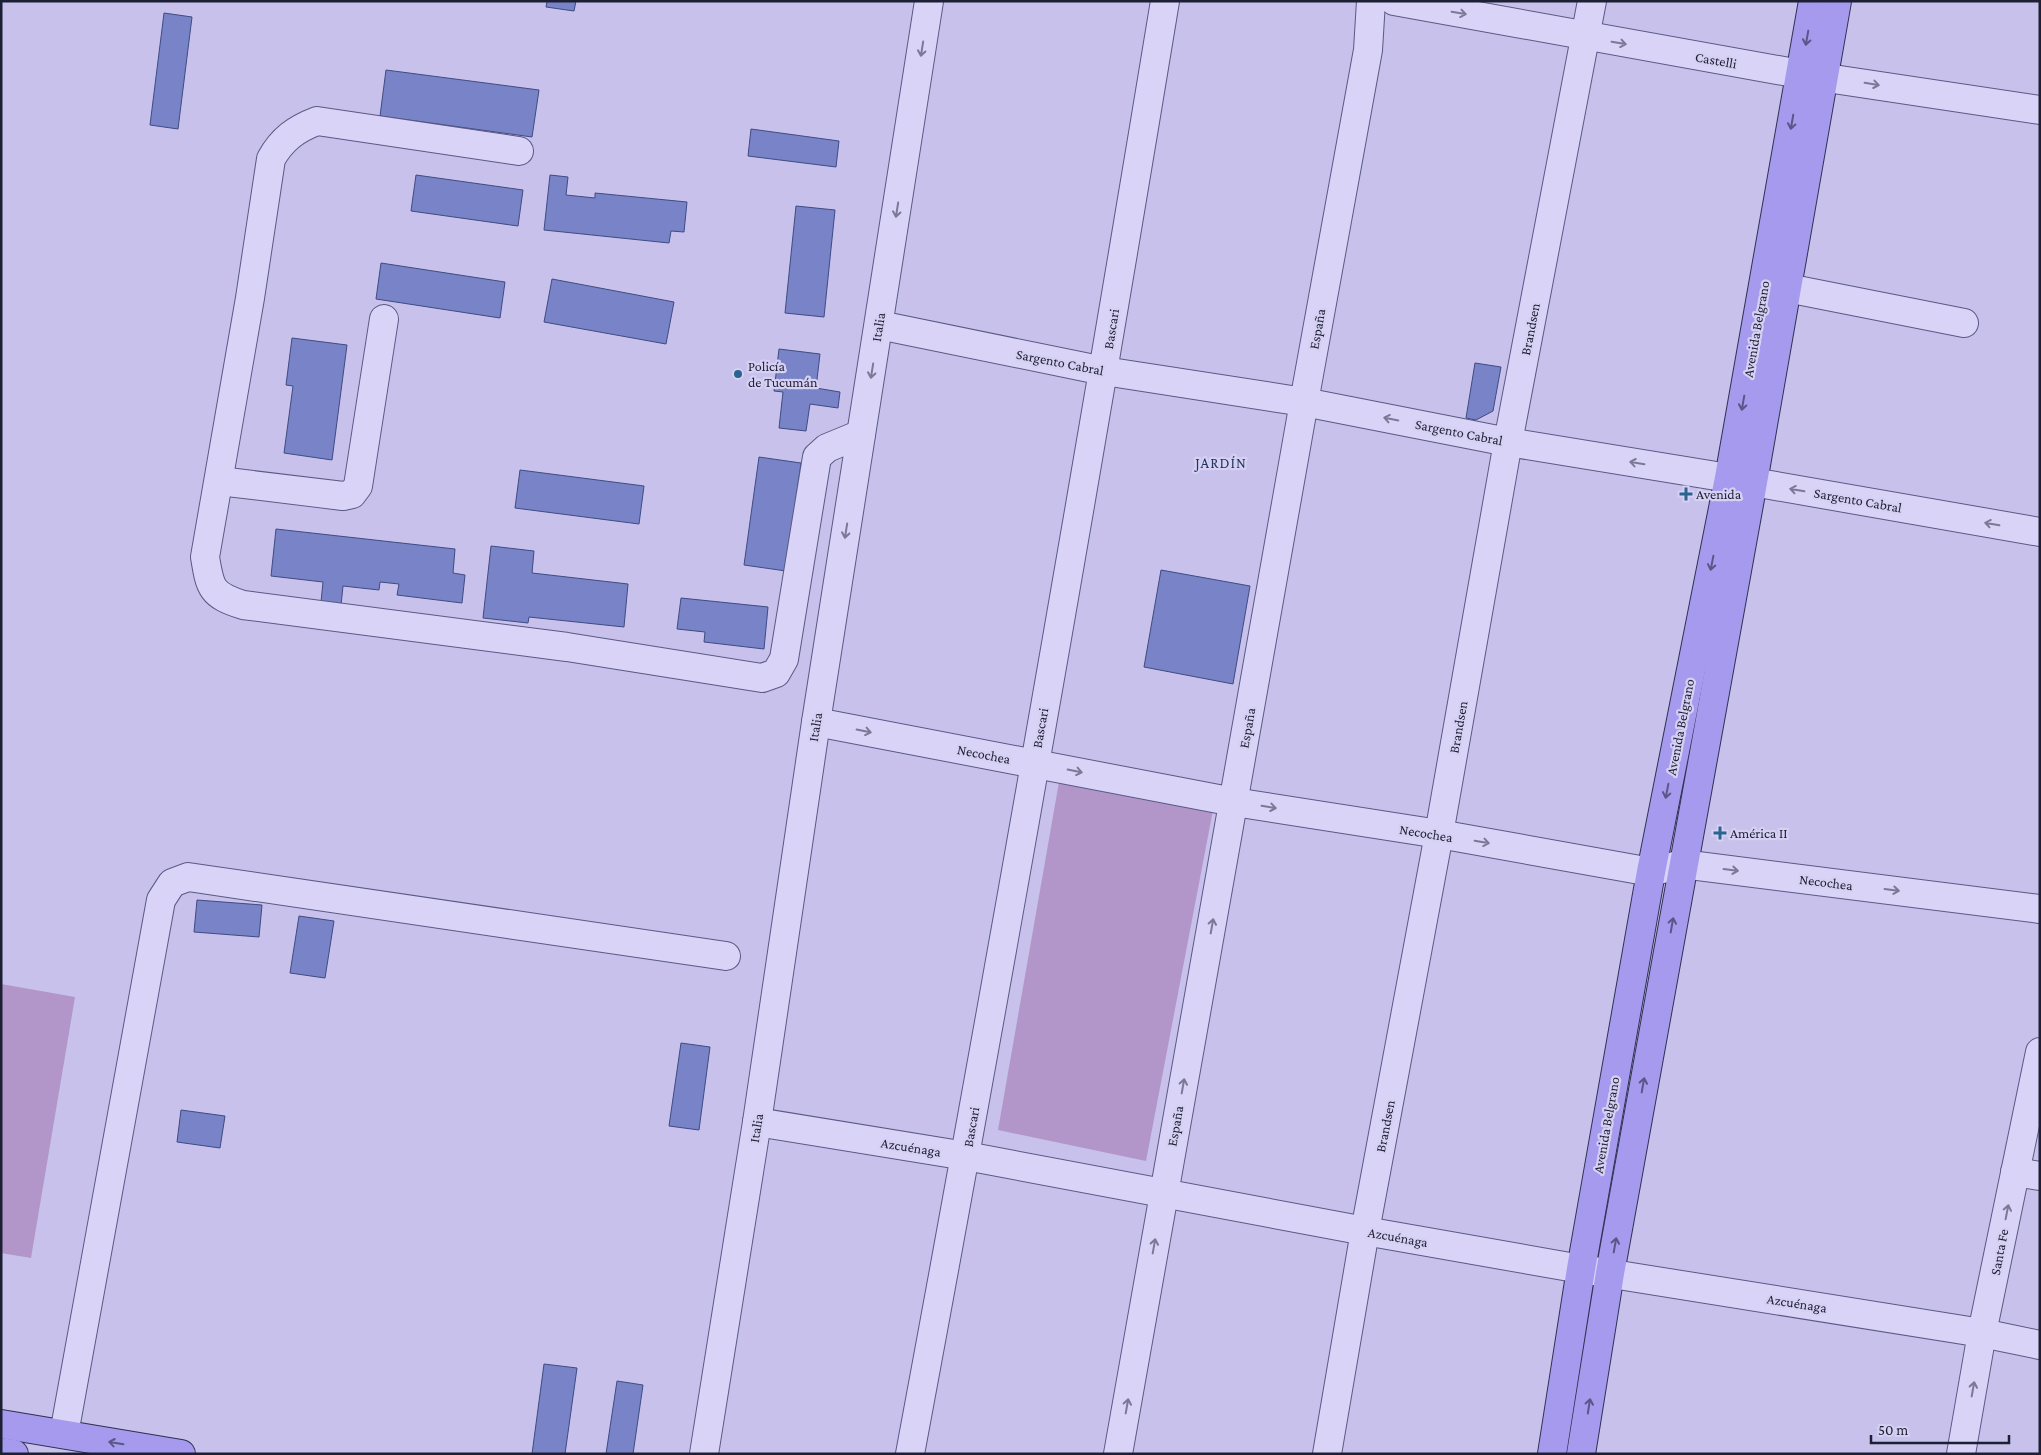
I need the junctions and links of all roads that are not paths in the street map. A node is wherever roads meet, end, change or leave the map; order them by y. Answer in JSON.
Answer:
{"nodes":[{"id":1,"x":929,"y":1,"type":"edge"},
{"id":2,"x":1165,"y":1,"type":"edge"},
{"id":3,"x":1371,"y":1,"type":"edge"},
{"id":4,"x":1394,"y":1,"type":"edge"},
{"id":5,"x":1592,"y":1,"type":"edge"},
{"id":6,"x":1813,"y":1,"type":"edge"},
{"id":7,"x":1837,"y":1,"type":"edge"},
{"id":8,"x":1586,"y":37,"type":"junction"},
{"id":9,"x":1812,"y":76,"type":"junction"},
{"id":10,"x":2040,"y":110,"type":"edge"},
{"id":11,"x":519,"y":151,"type":"dead end"},
{"id":12,"x":1787,"y":288,"type":"junction"},
{"id":13,"x":384,"y":319,"type":"dead end"},
{"id":14,"x":1964,"y":323,"type":"dead end"},
{"id":15,"x":879,"y":325,"type":"junction"},
{"id":16,"x":1104,"y":371,"type":"junction"},
{"id":17,"x":1304,"y":402,"type":"junction"},
{"id":18,"x":862,"y":434,"type":"junction"},
{"id":19,"x":1508,"y":442,"type":"junction"},
{"id":20,"x":1741,"y":480,"type":"junction"},
{"id":21,"x":219,"y":481,"type":"junction"},
{"id":22,"x":2040,"y":532,"type":"edge"},
{"id":23,"x":816,"y":722,"type":"junction"},
{"id":24,"x":1034,"y":763,"type":"junction"},
{"id":25,"x":1234,"y":802,"type":"junction"},
{"id":26,"x":1439,"y":834,"type":"junction"},
{"id":27,"x":1682,"y":864,"type":"junction"},
{"id":28,"x":1651,"y":872,"type":"junction"},
{"id":29,"x":2040,"y":909,"type":"edge"},
{"id":30,"x":726,"y":956,"type":"dead end"},
{"id":31,"x":2040,"y":1052,"type":"edge"},
{"id":32,"x":757,"y":1122,"type":"junction"},
{"id":33,"x":966,"y":1156,"type":"junction"},
{"id":34,"x":2027,"y":1174,"type":"edge"},
{"id":35,"x":1164,"y":1192,"type":"junction"},
{"id":36,"x":1365,"y":1231,"type":"junction"},
{"id":37,"x":1581,"y":1269,"type":"junction"},
{"id":38,"x":1610,"y":1273,"type":"junction"},
{"id":39,"x":1982,"y":1333,"type":"junction"},
{"id":40,"x":2040,"y":1345,"type":"edge"},
{"id":41,"x":1,"y":1424,"type":"edge"},
{"id":42,"x":64,"y":1434,"type":"junction"},
{"id":43,"x":1,"y":1452,"type":"edge"},
{"id":44,"x":14,"y":1454,"type":"edge"},
{"id":45,"x":181,"y":1454,"type":"edge"},
{"id":46,"x":704,"y":1454,"type":"edge"},
{"id":47,"x":910,"y":1454,"type":"edge"},
{"id":48,"x":1118,"y":1454,"type":"edge"},
{"id":49,"x":1327,"y":1454,"type":"edge"},
{"id":50,"x":1552,"y":1454,"type":"edge"},
{"id":51,"x":1581,"y":1454,"type":"edge"},
{"id":52,"x":1961,"y":1454,"type":"edge"}],
"edges":[{"from":1,"to":15,"type":"street","name":"Italia","one_way":true},
{"from":2,"to":16,"type":"street","name":"Bascari"},
{"from":3,"to":17,"type":"street","name":"España"},
{"from":4,"to":8,"type":"street","name":"Castelli","one_way":true},
{"from":5,"to":8,"type":"street","name":"Brandsen"},
{"from":6,"to":9,"type":"main road","name":"Avenida Belgrano","one_way":true},
{"from":7,"to":9,"type":"main road","name":"Avenida Belgrano"},
{"from":8,"to":9,"type":"street","name":"Castelli","one_way":true},
{"from":8,"to":19,"type":"street","name":"Brandsen"},
{"from":9,"to":10,"type":"street","name":"Castelli","one_way":true},
{"from":9,"to":12,"type":"main road","name":"Avenida Belgrano"},
{"from":9,"to":20,"type":"main road","name":"Avenida Belgrano","one_way":true},
{"from":11,"to":21,"type":"street"},
{"from":12,"to":14,"type":"street"},
{"from":12,"to":20,"type":"main road","name":"Avenida Belgrano"},
{"from":13,"to":21,"type":"street"},
{"from":15,"to":16,"type":"street","name":"Sargento Cabral"},
{"from":15,"to":18,"type":"street","name":"Italia","one_way":true},
{"from":16,"to":17,"type":"street","name":"Sargento Cabral"},
{"from":16,"to":24,"type":"street","name":"Bascari"},
{"from":19,"to":17,"type":"street","name":"Sargento Cabral","one_way":true},
{"from":17,"to":25,"type":"street","name":"España"},
{"from":18,"to":21,"type":"street"},
{"from":18,"to":23,"type":"street","name":"Italia","one_way":true},
{"from":20,"to":19,"type":"street","name":"Sargento Cabral","one_way":true},
{"from":19,"to":26,"type":"street","name":"Brandsen"},
{"from":22,"to":20,"type":"street","name":"Sargento Cabral","one_way":true},
{"from":20,"to":27,"type":"main road","name":"Avenida Belgrano"},
{"from":20,"to":28,"type":"main road","name":"Avenida Belgrano","one_way":true},
{"from":23,"to":24,"type":"street","name":"Necochea","one_way":true},
{"from":23,"to":32,"type":"street","name":"Italia"},
{"from":24,"to":25,"type":"street","name":"Necochea","one_way":true},
{"from":24,"to":33,"type":"street","name":"Bascari"},
{"from":25,"to":26,"type":"street","name":"Necochea","one_way":true},
{"from":35,"to":25,"type":"street","name":"España","one_way":true},
{"from":26,"to":28,"type":"street","name":"Necochea","one_way":true},
{"from":26,"to":36,"type":"street","name":"Brandsen"},
{"from":27,"to":28,"type":"street","name":"Necochea"},
{"from":27,"to":29,"type":"street","name":"Necochea","one_way":true},
{"from":38,"to":27,"type":"main road","name":"Avenida Belgrano","one_way":true},
{"from":28,"to":37,"type":"main road","name":"Avenida Belgrano"},
{"from":30,"to":42,"type":"street"},
{"from":31,"to":34,"type":"street","name":"Santa Fe"},
{"from":32,"to":33,"type":"street","name":"Azcuénaga"},
{"from":32,"to":46,"type":"street","name":"Italia"},
{"from":33,"to":35,"type":"street","name":"Azcuénaga"},
{"from":33,"to":47,"type":"street","name":"Bascari"},
{"from":39,"to":34,"type":"street","name":"Santa Fe","one_way":true},
{"from":35,"to":36,"type":"street","name":"Azcuénaga"},
{"from":48,"to":35,"type":"street","name":"España","one_way":true},
{"from":36,"to":37,"type":"street","name":"Azcuénaga"},
{"from":36,"to":49,"type":"street","name":"Brandsen"},
{"from":37,"to":38,"type":"street","name":"Azcuénaga"},
{"from":37,"to":50,"type":"main road","name":"Avenida Belgrano"},
{"from":38,"to":39,"type":"street","name":"Azcuénaga"},
{"from":51,"to":38,"type":"main road","name":"Avenida Belgrano","one_way":true},
{"from":39,"to":40,"type":"street","name":"Azcuénaga"},
{"from":52,"to":39,"type":"street","name":"Santa Fe","one_way":true},
{"from":41,"to":42,"type":"main road"},
{"from":45,"to":42,"type":"main road","one_way":true},
{"from":43,"to":44,"type":"main road"}]}
